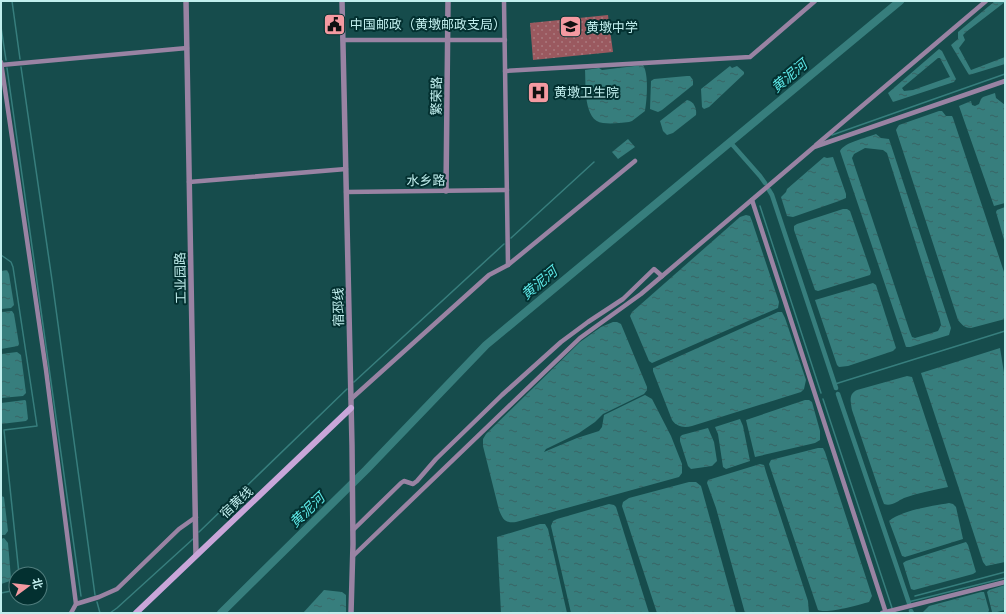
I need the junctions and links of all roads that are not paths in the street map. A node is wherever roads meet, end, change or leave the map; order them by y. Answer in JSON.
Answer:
{"nodes":[{"id":1,"x":186,"y":1,"type":"edge"},
{"id":2,"x":342,"y":1,"type":"edge"},
{"id":3,"x":448,"y":1,"type":"edge"},
{"id":4,"x":504,"y":1,"type":"edge"},
{"id":5,"x":815,"y":1,"type":"edge"},
{"id":6,"x":986,"y":1,"type":"edge"},
{"id":7,"x":343,"y":40,"type":"junction"},
{"id":8,"x":447,"y":40,"type":"junction"},
{"id":9,"x":505,"y":40,"type":"junction"},
{"id":10,"x":186,"y":48,"type":"junction"},
{"id":11,"x":1,"y":63,"type":"edge"},
{"id":12,"x":505,"y":71,"type":"junction"},
{"id":13,"x":1005,"y":81,"type":"edge"},
{"id":14,"x":814,"y":147,"type":"junction"},
{"id":15,"x":635,"y":161,"type":"dead end"},
{"id":16,"x":346,"y":169,"type":"junction"},
{"id":17,"x":189,"y":182,"type":"junction"},
{"id":18,"x":507,"y":190,"type":"junction"},
{"id":19,"x":446,"y":191,"type":"junction"},
{"id":20,"x":346,"y":192,"type":"junction"},
{"id":21,"x":752,"y":200,"type":"junction"},
{"id":22,"x":508,"y":266,"type":"junction"},
{"id":23,"x":662,"y":276,"type":"junction"},
{"id":24,"x":623,"y":299,"type":"junction"},
{"id":25,"x":628,"y":305,"type":"junction"},
{"id":26,"x":351,"y":399,"type":"junction"},
{"id":27,"x":351,"y":408,"type":"junction"},
{"id":28,"x":196,"y":517,"type":"junction"},
{"id":29,"x":353,"y":530,"type":"junction"},
{"id":30,"x":196,"y":555,"type":"junction"},
{"id":31,"x":352,"y":556,"type":"junction"},
{"id":32,"x":1005,"y":582,"type":"edge"},
{"id":33,"x":76,"y":604,"type":"junction"},
{"id":34,"x":71,"y":613,"type":"edge"},
{"id":35,"x":136,"y":613,"type":"edge"},
{"id":36,"x":351,"y":613,"type":"edge"},
{"id":37,"x":885,"y":613,"type":"edge"}],
"edges":[{"from":1,"to":10,"type":"street","name":"工业园路"},
{"from":2,"to":7,"type":"street","name":"宿邳线"},
{"from":3,"to":8,"type":"street","name":"繁荣路"},
{"from":4,"to":9,"type":"street"},
{"from":5,"to":12,"type":"street"},
{"from":6,"to":14,"type":"street"},
{"from":7,"to":8,"type":"street"},
{"from":7,"to":16,"type":"street","name":"宿邳线"},
{"from":8,"to":9,"type":"street"},
{"from":8,"to":19,"type":"street","name":"繁荣路"},
{"from":9,"to":12,"type":"street"},
{"from":10,"to":11,"type":"street"},
{"from":10,"to":17,"type":"street","name":"工业园路"},
{"from":11,"to":33,"type":"street"},
{"from":12,"to":18,"type":"street"},
{"from":13,"to":14,"type":"street"},
{"from":14,"to":21,"type":"street"},
{"from":15,"to":22,"type":"street"},
{"from":16,"to":17,"type":"street"},
{"from":16,"to":20,"type":"street","name":"宿邳线"},
{"from":17,"to":28,"type":"street","name":"工业园路"},
{"from":18,"to":19,"type":"street","name":"水乡路"},
{"from":18,"to":22,"type":"street"},
{"from":19,"to":20,"type":"street","name":"水乡路"},
{"from":20,"to":26,"type":"street","name":"宿邳线"},
{"from":21,"to":23,"type":"street"},
{"from":21,"to":37,"type":"street"},
{"from":22,"to":26,"type":"street"},
{"from":23,"to":24,"type":"street"},
{"from":23,"to":25,"type":"street"},
{"from":24,"to":25,"type":"street"},
{"from":24,"to":29,"type":"street"},
{"from":25,"to":31,"type":"street"},
{"from":26,"to":27,"type":"street","name":"宿邳线"},
{"from":27,"to":29,"type":"street","name":"宿邳线"},
{"from":27,"to":30,"type":"main road","name":"宿黄线"},
{"from":28,"to":30,"type":"street","name":"工业园路"},
{"from":28,"to":33,"type":"street"},
{"from":29,"to":31,"type":"street","name":"宿邳线"},
{"from":30,"to":35,"type":"main road","name":"宿黄线"},
{"from":31,"to":36,"type":"street","name":"宿邳线"},
{"from":32,"to":37,"type":"street"},
{"from":33,"to":34,"type":"street"}]}
